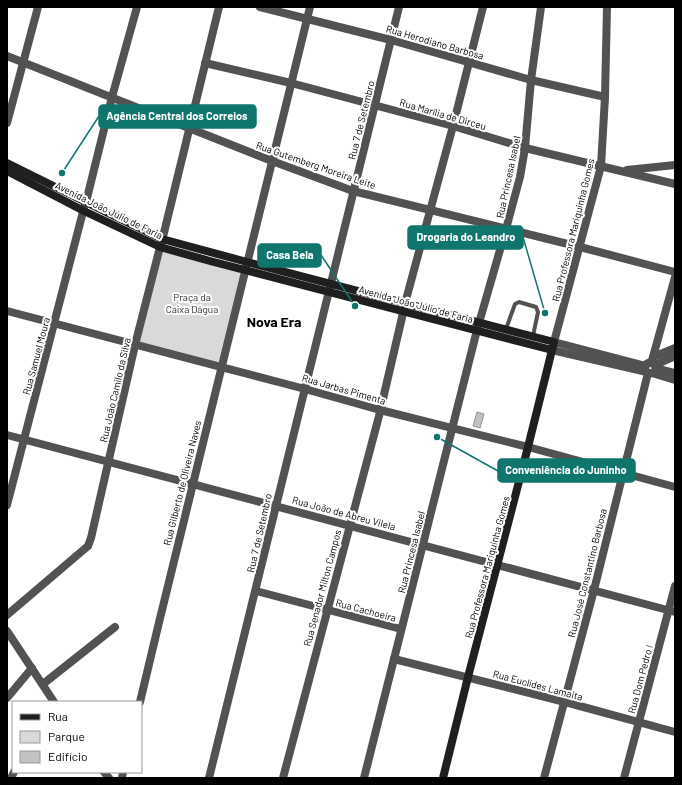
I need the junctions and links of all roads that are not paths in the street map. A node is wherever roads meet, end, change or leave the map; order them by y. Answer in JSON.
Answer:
{"nodes":[{"id":1,"x":38,"y":7,"type":"edge"},
{"id":2,"x":137,"y":7,"type":"edge"},
{"id":3,"x":219,"y":7,"type":"edge"},
{"id":4,"x":260,"y":7,"type":"edge"},
{"id":5,"x":310,"y":7,"type":"edge"},
{"id":6,"x":399,"y":7,"type":"edge"},
{"id":7,"x":483,"y":7,"type":"edge"},
{"id":8,"x":541,"y":7,"type":"edge"},
{"id":9,"x":607,"y":7,"type":"edge"},
{"id":10,"x":307,"y":19,"type":"junction"},
{"id":11,"x":391,"y":40,"type":"junction"},
{"id":12,"x":7,"y":56,"type":"edge"},
{"id":13,"x":23,"y":62,"type":"junction"},
{"id":14,"x":469,"y":62,"type":"junction"},
{"id":15,"x":205,"y":63,"type":"junction"},
{"id":16,"x":532,"y":80,"type":"junction"},
{"id":17,"x":291,"y":83,"type":"junction"},
{"id":18,"x":112,"y":97,"type":"junction"},
{"id":19,"x":605,"y":97,"type":"junction"},
{"id":20,"x":375,"y":105,"type":"junction"},
{"id":21,"x":7,"y":123,"type":"edge"},
{"id":22,"x":453,"y":126,"type":"junction"},
{"id":23,"x":189,"y":128,"type":"junction"},
{"id":24,"x":525,"y":148,"type":"junction"},
{"id":25,"x":272,"y":161,"type":"junction"},
{"id":26,"x":7,"y":163,"type":"edge"},
{"id":27,"x":675,"y":165,"type":"edge"},
{"id":28,"x":601,"y":166,"type":"junction"},
{"id":29,"x":7,"y":171,"type":"edge"},
{"id":30,"x":622,"y":171,"type":"junction"},
{"id":31,"x":675,"y":184,"type":"edge"},
{"id":32,"x":353,"y":191,"type":"junction"},
{"id":33,"x":86,"y":202,"type":"junction"},
{"id":34,"x":84,"y":211,"type":"junction"},
{"id":35,"x":430,"y":211,"type":"junction"},
{"id":36,"x":506,"y":229,"type":"junction"},
{"id":37,"x":133,"y":230,"type":"junction"},
{"id":38,"x":161,"y":243,"type":"junction"},
{"id":39,"x":580,"y":247,"type":"junction"},
{"id":40,"x":246,"y":266,"type":"junction"},
{"id":41,"x":675,"y":272,"type":"edge"},
{"id":42,"x":675,"y":277,"type":"edge"},
{"id":43,"x":329,"y":288,"type":"junction"},
{"id":44,"x":404,"y":307,"type":"junction"},
{"id":45,"x":7,"y":311,"type":"edge"},
{"id":46,"x":55,"y":323,"type":"junction"},
{"id":47,"x":478,"y":327,"type":"junction"},
{"id":48,"x":506,"y":329,"type":"junction"},
{"id":49,"x":533,"y":337,"type":"junction"},
{"id":50,"x":135,"y":344,"type":"junction"},
{"id":51,"x":553,"y":346,"type":"junction"},
{"id":52,"x":675,"y":348,"type":"edge"},
{"id":53,"x":675,"y":356,"type":"edge"},
{"id":54,"x":651,"y":367,"type":"junction"},
{"id":55,"x":222,"y":368,"type":"junction"},
{"id":56,"x":675,"y":373,"type":"edge"},
{"id":57,"x":675,"y":380,"type":"edge"},
{"id":58,"x":305,"y":389,"type":"junction"},
{"id":59,"x":380,"y":410,"type":"junction"},
{"id":60,"x":452,"y":428,"type":"junction"},
{"id":61,"x":7,"y":435,"type":"edge"},
{"id":62,"x":25,"y":439,"type":"junction"},
{"id":63,"x":528,"y":447,"type":"junction"},
{"id":64,"x":109,"y":461,"type":"junction"},
{"id":65,"x":623,"y":474,"type":"junction"},
{"id":66,"x":192,"y":484,"type":"junction"},
{"id":67,"x":675,"y":488,"type":"edge"},
{"id":68,"x":7,"y":505,"type":"edge"},
{"id":69,"x":276,"y":506,"type":"junction"},
{"id":70,"x":349,"y":526,"type":"junction"},
{"id":71,"x":423,"y":544,"type":"junction"},
{"id":72,"x":497,"y":564,"type":"junction"},
{"id":73,"x":675,"y":586,"type":"edge"},
{"id":74,"x":594,"y":590,"type":"junction"},
{"id":75,"x":256,"y":591,"type":"junction"},
{"id":76,"x":327,"y":610,"type":"junction"},
{"id":77,"x":672,"y":611,"type":"edge"},
{"id":78,"x":7,"y":615,"type":"edge"},
{"id":79,"x":115,"y":627,"type":"dead end"},
{"id":80,"x":401,"y":629,"type":"junction"},
{"id":81,"x":7,"y":630,"type":"edge"},
{"id":82,"x":394,"y":659,"type":"junction"},
{"id":83,"x":32,"y":668,"type":"junction"},
{"id":84,"x":468,"y":677,"type":"junction"},
{"id":85,"x":43,"y":684,"type":"junction"},
{"id":86,"x":7,"y":698,"type":"edge"},
{"id":87,"x":52,"y":701,"type":"edge"},
{"id":88,"x":140,"y":701,"type":"edge"},
{"id":89,"x":565,"y":702,"type":"junction"},
{"id":90,"x":639,"y":722,"type":"junction"},
{"id":91,"x":675,"y":732,"type":"edge"},
{"id":92,"x":209,"y":778,"type":"edge"},
{"id":93,"x":283,"y":778,"type":"edge"},
{"id":94,"x":364,"y":778,"type":"edge"},
{"id":95,"x":443,"y":778,"type":"edge"},
{"id":96,"x":544,"y":778,"type":"edge"},
{"id":97,"x":624,"y":778,"type":"edge"}],
"edges":[{"from":1,"to":13,"type":"street"},
{"from":2,"to":18,"type":"street"},
{"from":3,"to":15,"type":"street","name":"Rua João Camilo da Silva"},
{"from":4,"to":10,"type":"street","name":"Rua Herodiano Barbosa"},
{"from":5,"to":10,"type":"street","name":"Rua Gilberto de Oliveira Naves"},
{"from":6,"to":11,"type":"street","name":"Rua 7 de Setembro"},
{"from":7,"to":14,"type":"street","name":"Rua Senador Milton Campos"},
{"from":8,"to":16,"type":"street","name":"Rua Princesa Isabel"},
{"from":9,"to":19,"type":"street","name":"Rua Professora Mariquinha Gomes"},
{"from":10,"to":11,"type":"street","name":"Rua Herodiano Barbosa"},
{"from":10,"to":17,"type":"street","name":"Rua Gilberto de Oliveira Naves"},
{"from":11,"to":14,"type":"street","name":"Rua Herodiano Barbosa"},
{"from":11,"to":20,"type":"street","name":"Rua 7 de Setembro"},
{"from":12,"to":13,"type":"street","name":"Rua Gutemberg Moreira Leite"},
{"from":13,"to":18,"type":"street","name":"Rua Gutemberg Moreira Leite"},
{"from":13,"to":21,"type":"street"},
{"from":14,"to":16,"type":"street","name":"Rua Herodiano Barbosa"},
{"from":14,"to":22,"type":"street","name":"Rua Senador Milton Campos"},
{"from":15,"to":17,"type":"street","name":"Rua Marília de Dirceu"},
{"from":15,"to":23,"type":"street","name":"Rua João Camilo da Silva"},
{"from":16,"to":19,"type":"street","name":"Rua Herodiano Barbosa"},
{"from":16,"to":24,"type":"street","name":"Rua Princesa Isabel"},
{"from":17,"to":20,"type":"street","name":"Rua Marília de Dirceu"},
{"from":17,"to":25,"type":"street","name":"Rua Gilberto de Oliveira Naves"},
{"from":18,"to":23,"type":"street","name":"Rua Gutemberg Moreira Leite"},
{"from":18,"to":33,"type":"street"},
{"from":19,"to":28,"type":"street","name":"Rua Professora Mariquinha Gomes"},
{"from":20,"to":22,"type":"street","name":"Rua Marília de Dirceu"},
{"from":20,"to":32,"type":"street","name":"Rua 7 de Setembro"},
{"from":22,"to":24,"type":"street","name":"Rua Marília de Dirceu"},
{"from":22,"to":35,"type":"street","name":"Rua Senador Milton Campos"},
{"from":23,"to":25,"type":"street","name":"Rua Gutemberg Moreira Leite"},
{"from":23,"to":38,"type":"street","name":"Rua João Camilo da Silva"},
{"from":24,"to":28,"type":"street","name":"Rua Marília de Dirceu"},
{"from":24,"to":36,"type":"street","name":"Rua Princesa Isabel"},
{"from":25,"to":32,"type":"street","name":"Rua Gutemberg Moreira Leite"},
{"from":25,"to":40,"type":"street","name":"Rua Gilberto de Oliveira Naves"},
{"from":26,"to":33,"type":"main road","name":"Avenida João Júlio de Faria"},
{"from":27,"to":30,"type":"street"},
{"from":28,"to":30,"type":"street","name":"Rua Marília de Dirceu"},
{"from":28,"to":39,"type":"street","name":"Rua Professora Mariquinha Gomes"},
{"from":29,"to":34,"type":"main road","name":"Avenida João Júlio de Faria"},
{"from":30,"to":31,"type":"street","name":"Rua Marília de Dirceu"},
{"from":32,"to":35,"type":"street","name":"Rua Gutemberg Moreira Leite"},
{"from":32,"to":43,"type":"street","name":"Rua 7 de Setembro"},
{"from":33,"to":34,"type":"street","name":"Rua Samuel Moura"},
{"from":33,"to":37,"type":"main road","name":"Avenida João Júlio de Faria"},
{"from":34,"to":37,"type":"main road","name":"Avenida João Júlio de Faria"},
{"from":34,"to":46,"type":"street","name":"Rua Samuel Moura"},
{"from":35,"to":36,"type":"street","name":"Rua Gutemberg Moreira Leite"},
{"from":35,"to":44,"type":"street","name":"Rua Senador Milton Campos"},
{"from":36,"to":39,"type":"street","name":"Rua Gutemberg Moreira Leite"},
{"from":36,"to":47,"type":"street","name":"Rua Princesa Isabel"},
{"from":37,"to":38,"type":"main road","name":"Avenida João Júlio de Faria"},
{"from":38,"to":40,"type":"main road","name":"Avenida João Júlio de Faria"},
{"from":38,"to":50,"type":"street","name":"Rua João Camilo da Silva"},
{"from":39,"to":41,"type":"street","name":"Rua Gutemberg Moreira Leite"},
{"from":39,"to":51,"type":"street","name":"Rua Professora Mariquinha Gomes"},
{"from":40,"to":43,"type":"main road","name":"Avenida João Júlio de Faria"},
{"from":40,"to":55,"type":"street","name":"Rua Gilberto de Oliveira Naves"},
{"from":42,"to":54,"type":"street","name":"Rua José Constantino Barbosa"},
{"from":43,"to":44,"type":"main road","name":"Avenida João Júlio de Faria"},
{"from":43,"to":58,"type":"street","name":"Rua 7 de Setembro"},
{"from":44,"to":47,"type":"main road","name":"Avenida João Júlio de Faria"},
{"from":44,"to":59,"type":"street","name":"Rua Senador Milton Campos"},
{"from":45,"to":46,"type":"street","name":"Rua Jarbas Pimenta"},
{"from":46,"to":50,"type":"street","name":"Rua Jarbas Pimenta"},
{"from":46,"to":62,"type":"street","name":"Rua Samuel Moura"},
{"from":47,"to":48,"type":"main road","name":"Avenida João Júlio de Faria"},
{"from":47,"to":51,"type":"main road","name":"Avenida João Júlio de Faria"},
{"from":47,"to":60,"type":"street","name":"Rua Princesa Isabel"},
{"from":48,"to":49,"type":"main road","name":"Avenida João Júlio de Faria"},
{"from":48,"to":49,"type":"lane"},
{"from":49,"to":51,"type":"main road","name":"Avenida João Júlio de Faria"},
{"from":50,"to":55,"type":"street","name":"Rua Jarbas Pimenta"},
{"from":50,"to":64,"type":"street","name":"Rua João Camilo da Silva"},
{"from":51,"to":54,"type":"street","name":"Avenida João Júlio de Faria"},
{"from":51,"to":63,"type":"main road","name":"Rua Professora Mariquinha Gomes"},
{"from":52,"to":54,"type":"street"},
{"from":53,"to":54,"type":"street"},
{"from":54,"to":56,"type":"street","name":"Avenida João Júlio de Faria"},
{"from":54,"to":57,"type":"street","name":"Avenida João Júlio de Faria"},
{"from":54,"to":65,"type":"street","name":"Rua José Constantino Barbosa"},
{"from":55,"to":58,"type":"street","name":"Rua Jarbas Pimenta"},
{"from":55,"to":66,"type":"street","name":"Rua Gilberto de Oliveira Naves"},
{"from":58,"to":59,"type":"street","name":"Rua Jarbas Pimenta"},
{"from":58,"to":69,"type":"street","name":"Rua 7 de Setembro"},
{"from":59,"to":60,"type":"street","name":"Rua Jarbas Pimenta"},
{"from":59,"to":70,"type":"street","name":"Rua Senador Milton Campos"},
{"from":60,"to":63,"type":"street","name":"Rua Jarbas Pimenta"},
{"from":60,"to":71,"type":"street","name":"Rua Princesa Isabel"},
{"from":61,"to":62,"type":"street","name":"Rua João de Abreu Vilela"},
{"from":62,"to":64,"type":"street","name":"Rua João de Abreu Vilela"},
{"from":62,"to":68,"type":"street","name":"Rua Samuel Moura"},
{"from":63,"to":65,"type":"street","name":"Rua Jarbas Pimenta"},
{"from":63,"to":72,"type":"main road","name":"Rua Professora Mariquinha Gomes"},
{"from":64,"to":66,"type":"street","name":"Rua João de Abreu Vilela"},
{"from":64,"to":78,"type":"street","name":"Rua João Camilo da Silva"},
{"from":65,"to":67,"type":"street","name":"Rua Jarbas Pimenta"},
{"from":65,"to":74,"type":"street","name":"Rua José Constantino Barbosa"},
{"from":66,"to":69,"type":"street","name":"Rua João de Abreu Vilela"},
{"from":66,"to":88,"type":"street","name":"Rua Gilberto de Oliveira Naves"},
{"from":69,"to":70,"type":"street","name":"Rua João de Abreu Vilela"},
{"from":69,"to":75,"type":"street","name":"Rua 7 de Setembro"},
{"from":70,"to":71,"type":"street","name":"Rua João de Abreu Vilela"},
{"from":70,"to":76,"type":"street","name":"Rua Senador Milton Campos"},
{"from":71,"to":72,"type":"street","name":"Rua João de Abreu Vilela"},
{"from":71,"to":80,"type":"street","name":"Rua Princesa Isabel"},
{"from":72,"to":74,"type":"street","name":"Rua João de Abreu Vilela"},
{"from":72,"to":84,"type":"main road","name":"Rua Professora Mariquinha Gomes"},
{"from":73,"to":77,"type":"street","name":"Rua Dom Pedro I"},
{"from":74,"to":77,"type":"street","name":"Rua João de Abreu Vilela"},
{"from":74,"to":89,"type":"street","name":"Rua José Constantino Barbosa"},
{"from":75,"to":76,"type":"street","name":"Rua Cachoeira"},
{"from":75,"to":92,"type":"street","name":"Rua 7 de Setembro"},
{"from":76,"to":80,"type":"street","name":"Rua Cachoeira"},
{"from":76,"to":93,"type":"street","name":"Rua Senador Milton Campos"},
{"from":77,"to":90,"type":"street","name":"Rua Dom Pedro I"},
{"from":79,"to":85,"type":"street"},
{"from":80,"to":82,"type":"street","name":"Rua Princesa Isabel"},
{"from":81,"to":83,"type":"street"},
{"from":82,"to":84,"type":"street","name":"Rua Euclídes Lamaita"},
{"from":82,"to":94,"type":"street","name":"Rua Princesa Isabel"},
{"from":83,"to":85,"type":"street"},
{"from":83,"to":86,"type":"street"},
{"from":84,"to":89,"type":"street","name":"Rua Euclídes Lamaita"},
{"from":84,"to":95,"type":"main road","name":"Rua Professora Mariquinha Gomes"},
{"from":85,"to":87,"type":"street"},
{"from":89,"to":90,"type":"street","name":"Rua Euclídes Lamaita"},
{"from":89,"to":96,"type":"street","name":"Rua José Constantino Barbosa"},
{"from":90,"to":91,"type":"street","name":"Rua Euclídes Lamaita"},
{"from":90,"to":97,"type":"street","name":"Rua Dom Pedro I"}]}
